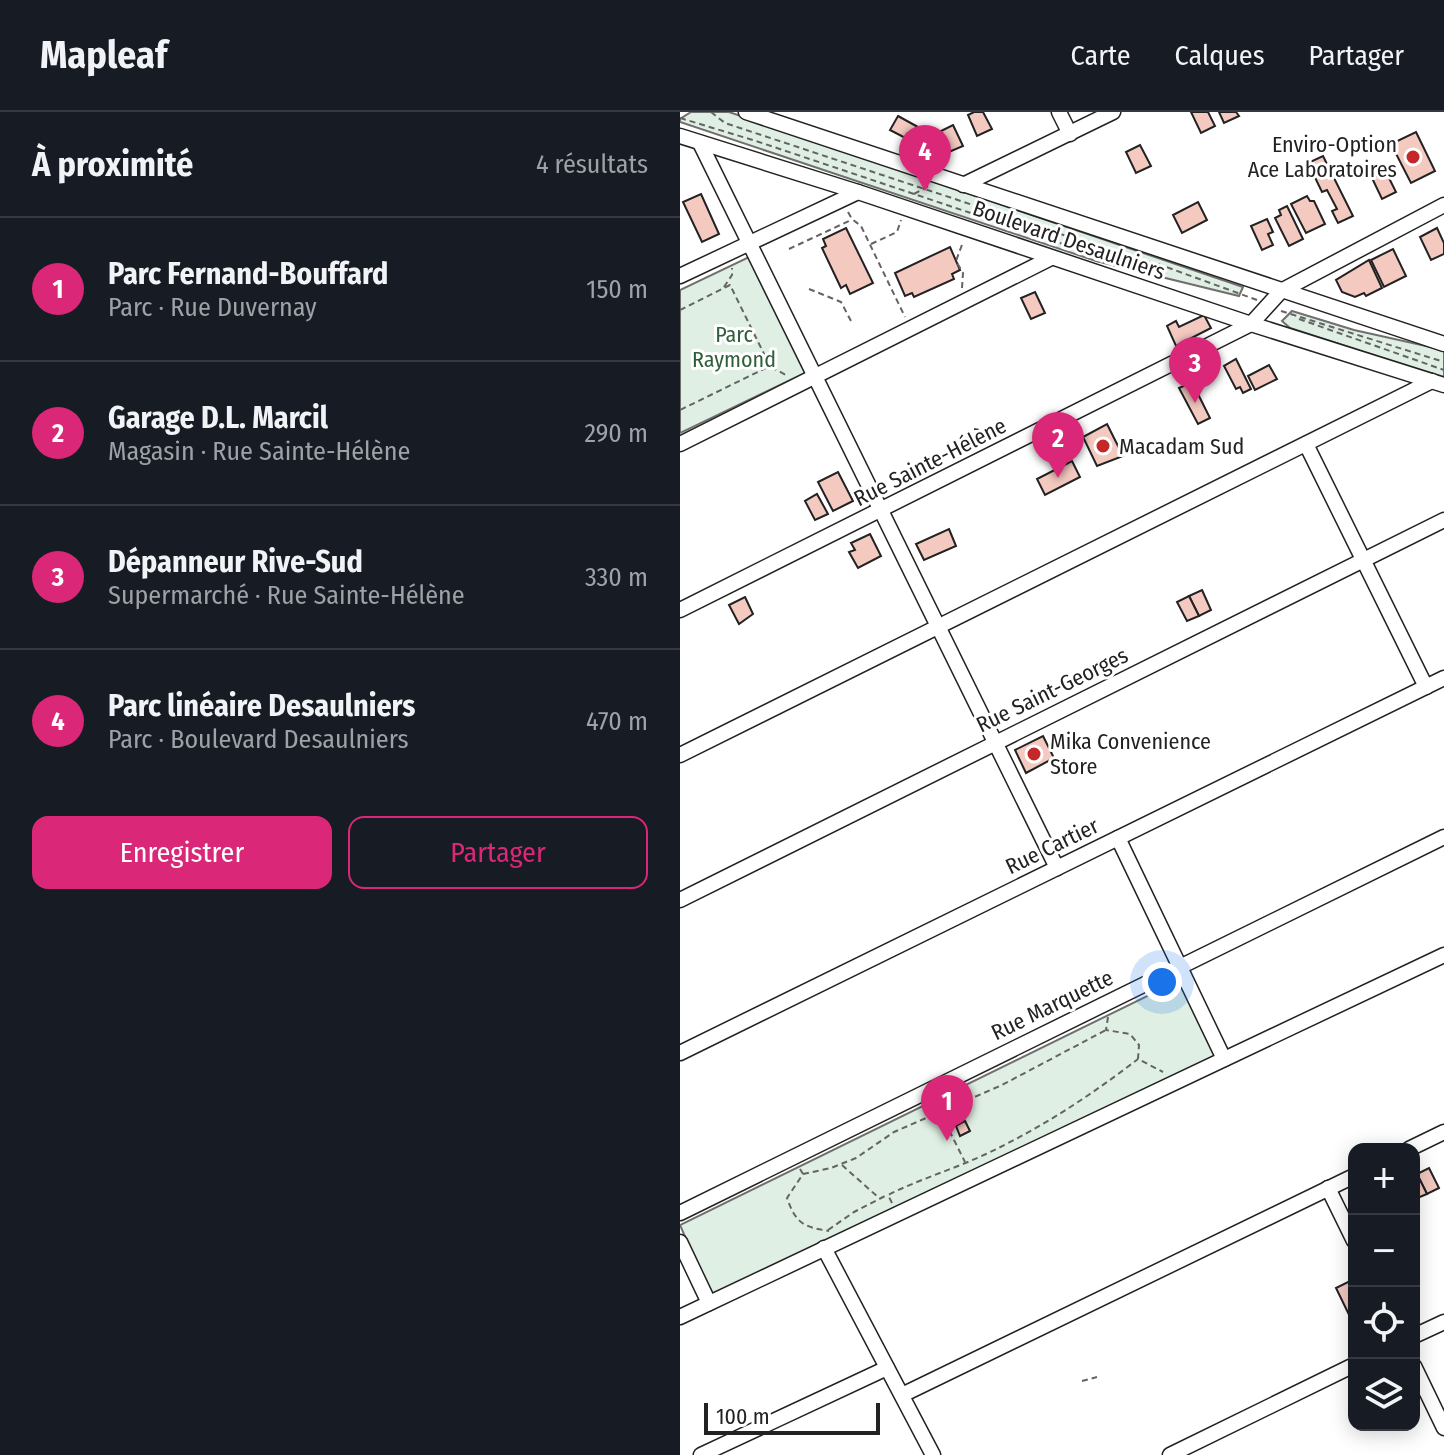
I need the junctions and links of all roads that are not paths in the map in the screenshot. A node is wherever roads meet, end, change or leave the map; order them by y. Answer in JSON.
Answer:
{"nodes":[{"id":1,"x":746,"y":112,"type":"edge"},
{"id":2,"x":1059,"y":112,"type":"edge"},
{"id":3,"x":1113,"y":112,"type":"edge"},
{"id":4,"x":1070,"y":134,"type":"junction"},
{"id":5,"x":680,"y":136,"type":"edge"},
{"id":6,"x":700,"y":143,"type":"junction"},
{"id":7,"x":819,"y":180,"type":"junction"},
{"id":8,"x":963,"y":185,"type":"junction"},
{"id":9,"x":858,"y":192,"type":"junction"},
{"id":10,"x":1444,"y":205,"type":"edge"},
{"id":11,"x":812,"y":212,"type":"junction"},
{"id":12,"x":749,"y":242,"type":"junction"},
{"id":13,"x":1051,"y":258,"type":"junction"},
{"id":14,"x":680,"y":276,"type":"edge"},
{"id":15,"x":1281,"y":291,"type":"junction"},
{"id":16,"x":1251,"y":324,"type":"junction"},
{"id":17,"x":1444,"y":344,"type":"edge"},
{"id":18,"x":816,"y":378,"type":"junction"},
{"id":19,"x":1438,"y":383,"type":"edge"},
{"id":20,"x":680,"y":444,"type":"edge"},
{"id":21,"x":1306,"y":444,"type":"junction"},
{"id":22,"x":882,"y":511,"type":"junction"},
{"id":23,"x":1444,"y":520,"type":"edge"},
{"id":24,"x":1363,"y":559,"type":"junction"},
{"id":25,"x":680,"y":610,"type":"edge"},
{"id":26,"x":938,"y":626,"type":"junction"},
{"id":27,"x":1444,"y":678,"type":"edge"},
{"id":28,"x":1426,"y":687,"type":"junction"},
{"id":29,"x":996,"y":743,"type":"junction"},
{"id":30,"x":680,"y":755,"type":"edge"},
{"id":31,"x":1444,"y":837,"type":"edge"},
{"id":32,"x":1118,"y":838,"type":"junction"},
{"id":33,"x":1057,"y":868,"type":"junction"},
{"id":34,"x":680,"y":900,"type":"edge"},
{"id":35,"x":1444,"y":955,"type":"edge"},
{"id":36,"x":1180,"y":966,"type":"junction"},
{"id":37,"x":680,"y":1053,"type":"edge"},
{"id":38,"x":1224,"y":1059,"type":"junction"},
{"id":39,"x":1444,"y":1132,"type":"edge"},
{"id":40,"x":1420,"y":1144,"type":"edge"},
{"id":41,"x":1348,"y":1179,"type":"edge"},
{"id":42,"x":1328,"y":1188,"type":"junction"},
{"id":43,"x":680,"y":1213,"type":"edge"},
{"id":44,"x":1348,"y":1229,"type":"edge"},
{"id":45,"x":680,"y":1242,"type":"edge"},
{"id":46,"x":824,"y":1248,"type":"junction"},
{"id":47,"x":709,"y":1303,"type":"junction"},
{"id":48,"x":680,"y":1317,"type":"edge"},
{"id":49,"x":1444,"y":1322,"type":"edge"},
{"id":50,"x":1420,"y":1333,"type":"edge"},
{"id":51,"x":887,"y":1368,"type":"junction"},
{"id":52,"x":1348,"y":1368,"type":"edge"},
{"id":53,"x":1420,"y":1378,"type":"edge"},
{"id":54,"x":902,"y":1395,"type":"junction"},
{"id":55,"x":1444,"y":1428,"type":"edge"},
{"id":56,"x":701,"y":1455,"type":"edge"},
{"id":57,"x":933,"y":1455,"type":"edge"},
{"id":58,"x":1170,"y":1455,"type":"edge"}],
"edges":[{"from":1,"to":8,"type":"street","name":"Boulevard Desaulniers"},
{"from":2,"to":4,"type":"street"},
{"from":3,"to":4,"type":"street"},
{"from":4,"to":8,"type":"street"},
{"from":5,"to":6,"type":"street","name":"Boulevard Desaulniers"},
{"from":6,"to":7,"type":"street","name":"Boulevard Desaulniers"},
{"from":6,"to":12,"type":"street"},
{"from":7,"to":9,"type":"street","name":"Boulevard Desaulniers"},
{"from":7,"to":11,"type":"street"},
{"from":8,"to":15,"type":"street","name":"Boulevard Desaulniers"},
{"from":9,"to":11,"type":"street"},
{"from":9,"to":13,"type":"street","name":"Boulevard Desaulniers"},
{"from":10,"to":15,"type":"street","name":"Rue Sainte-Hélène"},
{"from":11,"to":12,"type":"street"},
{"from":12,"to":14,"type":"street"},
{"from":12,"to":18,"type":"street"},
{"from":13,"to":16,"type":"street","name":"Boulevard Desaulniers"},
{"from":13,"to":18,"type":"street"},
{"from":15,"to":16,"type":"street","name":"Rue Sainte-Hélène"},
{"from":15,"to":17,"type":"street","name":"Boulevard Desaulniers"},
{"from":16,"to":19,"type":"street","name":"Boulevard Desaulniers"},
{"from":16,"to":22,"type":"street","name":"Rue Sainte-Hélène"},
{"from":18,"to":20,"type":"street"},
{"from":18,"to":22,"type":"street"},
{"from":19,"to":21,"type":"street"},
{"from":21,"to":24,"type":"street"},
{"from":21,"to":26,"type":"street"},
{"from":22,"to":25,"type":"street","name":"Rue Sainte-Hélène"},
{"from":22,"to":26,"type":"street"},
{"from":23,"to":24,"type":"street","name":"Rue Saint-Georges"},
{"from":24,"to":28,"type":"street"},
{"from":24,"to":29,"type":"street","name":"Rue Saint-Georges"},
{"from":26,"to":29,"type":"street"},
{"from":26,"to":30,"type":"street"},
{"from":27,"to":28,"type":"street","name":"Rue Cartier"},
{"from":28,"to":32,"type":"street","name":"Rue Cartier"},
{"from":29,"to":33,"type":"street"},
{"from":29,"to":34,"type":"street","name":"Rue Saint-Georges"},
{"from":31,"to":36,"type":"street","name":"Rue Marquette"},
{"from":32,"to":33,"type":"street","name":"Rue Cartier"},
{"from":32,"to":36,"type":"street"},
{"from":33,"to":37,"type":"street","name":"Rue Cartier"},
{"from":35,"to":38,"type":"street"},
{"from":36,"to":38,"type":"street"},
{"from":36,"to":43,"type":"street","name":"Rue Marquette"},
{"from":38,"to":46,"type":"street"},
{"from":39,"to":40,"type":"street"},
{"from":41,"to":42,"type":"street"},
{"from":42,"to":44,"type":"street"},
{"from":42,"to":54,"type":"street"},
{"from":45,"to":47,"type":"street"},
{"from":46,"to":47,"type":"street"},
{"from":46,"to":51,"type":"street"},
{"from":47,"to":48,"type":"street"},
{"from":49,"to":50,"type":"street"},
{"from":51,"to":54,"type":"street"},
{"from":51,"to":56,"type":"street"},
{"from":52,"to":58,"type":"street"},
{"from":53,"to":55,"type":"street"},
{"from":54,"to":57,"type":"street"}]}
